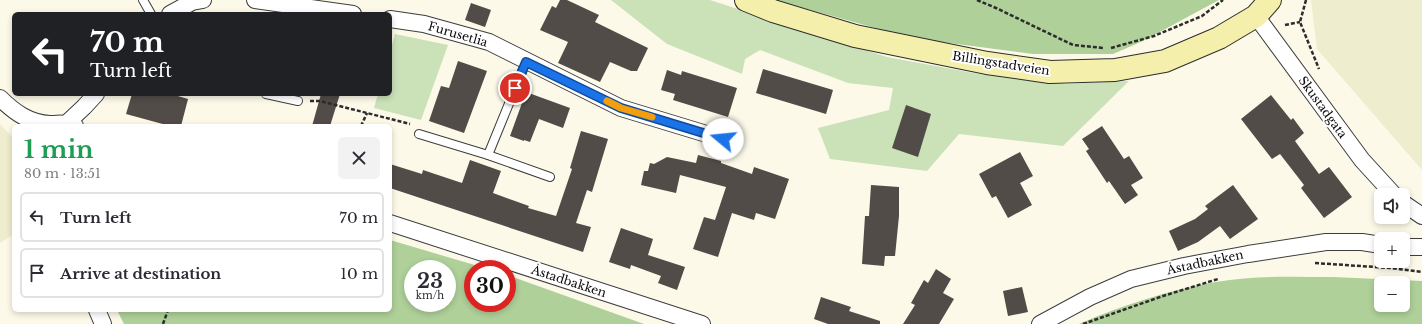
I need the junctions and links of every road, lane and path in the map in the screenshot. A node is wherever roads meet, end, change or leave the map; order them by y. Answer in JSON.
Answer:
{"nodes":[{"id":1,"x":143,"y":0,"type":"edge"},
{"id":2,"x":203,"y":0,"type":"edge"},
{"id":3,"x":255,"y":0,"type":"edge"},
{"id":4,"x":746,"y":0,"type":"edge"},
{"id":5,"x":977,"y":0,"type":"edge"},
{"id":6,"x":1223,"y":0,"type":"edge"},
{"id":7,"x":1270,"y":0,"type":"edge"},
{"id":8,"x":1306,"y":0,"type":"edge"},
{"id":9,"x":150,"y":12,"type":"edge"},
{"id":10,"x":174,"y":12,"type":"edge"},
{"id":11,"x":340,"y":12,"type":"edge"},
{"id":12,"x":1256,"y":16,"type":"junction"},
{"id":13,"x":392,"y":19,"type":"edge"},
{"id":14,"x":526,"y":62,"type":"junction"},
{"id":15,"x":1321,"y":72,"type":"dead end"},
{"id":16,"x":94,"y":96,"type":"edge"},
{"id":17,"x":274,"y":96,"type":"edge"},
{"id":18,"x":0,"y":98,"type":"edge"},
{"id":19,"x":298,"y":102,"type":"joint"},
{"id":20,"x":367,"y":113,"type":"junction"},
{"id":21,"x":37,"y":124,"type":"edge"},
{"id":22,"x":71,"y":124,"type":"edge"},
{"id":23,"x":362,"y":124,"type":"edge"},
{"id":24,"x":419,"y":134,"type":"joint"},
{"id":25,"x":723,"y":139,"type":"dead end"},
{"id":26,"x":488,"y":156,"type":"junction"},
{"id":27,"x":550,"y":178,"type":"dead end"},
{"id":28,"x":1388,"y":188,"type":"edge"},
{"id":29,"x":1410,"y":207,"type":"edge"},
{"id":30,"x":1422,"y":216,"type":"edge"},
{"id":31,"x":392,"y":224,"type":"edge"},
{"id":32,"x":1374,"y":244,"type":"edge"},
{"id":33,"x":1410,"y":247,"type":"edge"},
{"id":34,"x":1422,"y":247,"type":"edge"},
{"id":35,"x":1308,"y":264,"type":"dead end"},
{"id":36,"x":1422,"y":272,"type":"edge"},
{"id":37,"x":1222,"y":278,"type":"dead end"},
{"id":38,"x":99,"y":312,"type":"edge"},
{"id":39,"x":167,"y":312,"type":"edge"},
{"id":40,"x":103,"y":324,"type":"edge"},
{"id":41,"x":163,"y":324,"type":"edge"},
{"id":42,"x":702,"y":324,"type":"edge"},
{"id":43,"x":1040,"y":324,"type":"edge"},
{"id":44,"x":1083,"y":324,"type":"edge"}],
"edges":[{"from":1,"to":9,"type":"lane"},
{"from":2,"to":10,"type":"street"},
{"from":3,"to":11,"type":"street"},
{"from":4,"to":12,"type":"main road","name":"Billingstadveien"},
{"from":5,"to":6,"type":"path"},
{"from":7,"to":12,"type":"main road","name":"Billingstadveien"},
{"from":8,"to":15,"type":"path"},
{"from":12,"to":28,"type":"street","name":"Skustadgata"},
{"from":13,"to":14,"type":"street","name":"Furusetlia"},
{"from":14,"to":25,"type":"street","name":"Furusetlia"},
{"from":14,"to":26,"type":"lane"},
{"from":16,"to":22,"type":"street"},
{"from":17,"to":19,"type":"lane"},
{"from":18,"to":21,"type":"street"},
{"from":19,"to":20,"type":"path"},
{"from":20,"to":23,"type":"path"},
{"from":20,"to":24,"type":"path"},
{"from":21,"to":22,"type":"street"},
{"from":24,"to":26,"type":"lane"},
{"from":26,"to":27,"type":"lane"},
{"from":29,"to":30,"type":"street"},
{"from":31,"to":42,"type":"street","name":"Åstadbakken"},
{"from":32,"to":43,"type":"street","name":"Åstadbakken"},
{"from":33,"to":34,"type":"street"},
{"from":35,"to":36,"type":"path"},
{"from":37,"to":44,"type":"path"},
{"from":38,"to":40,"type":"street"},
{"from":39,"to":41,"type":"path"}]}
